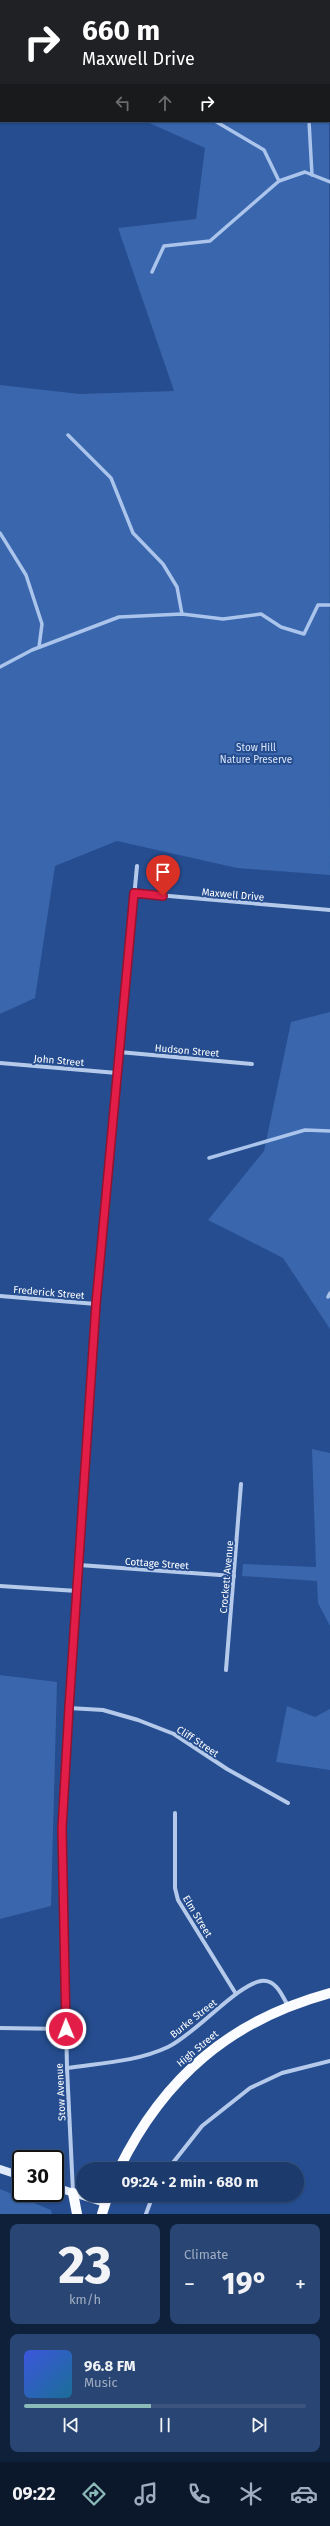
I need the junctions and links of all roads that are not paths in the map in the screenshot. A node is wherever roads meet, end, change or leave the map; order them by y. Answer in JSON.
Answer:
{"nodes":[{"id":1,"x":137,"y":866,"type":"dead end"},
{"id":2,"x":134,"y":893,"type":"junction"},
{"id":3,"x":330,"y":910,"type":"edge"},
{"id":4,"x":120,"y":1052,"type":"junction"},
{"id":5,"x":0,"y":1063,"type":"edge"},
{"id":6,"x":252,"y":1064,"type":"dead end"},
{"id":7,"x":117,"y":1073,"type":"junction"},
{"id":8,"x":0,"y":1296,"type":"edge"},
{"id":9,"x":96,"y":1304,"type":"junction"},
{"id":10,"x":241,"y":1484,"type":"dead end"},
{"id":11,"x":79,"y":1565,"type":"junction"},
{"id":12,"x":234,"y":1576,"type":"junction"},
{"id":13,"x":0,"y":1586,"type":"edge"},
{"id":14,"x":77,"y":1591,"type":"junction"},
{"id":15,"x":226,"y":1670,"type":"dead end"},
{"id":16,"x":69,"y":1708,"type":"junction"},
{"id":17,"x":288,"y":1803,"type":"dead end"},
{"id":18,"x":175,"y":1813,"type":"dead end"},
{"id":19,"x":330,"y":1993,"type":"edge"},
{"id":20,"x":236,"y":1994,"type":"junction"},
{"id":21,"x":288,"y":2006,"type":"junction"},
{"id":22,"x":0,"y":2028,"type":"edge"},
{"id":23,"x":66,"y":2029,"type":"junction"},
{"id":24,"x":330,"y":2061,"type":"edge"},
{"id":25,"x":67,"y":2068,"type":"junction"},
{"id":26,"x":123,"y":2162,"type":"edge"},
{"id":27,"x":174,"y":2162,"type":"edge"},
{"id":28,"x":0,"y":2169,"type":"edge"},
{"id":29,"x":12,"y":2173,"type":"edge"},
{"id":30,"x":64,"y":2190,"type":"edge"},
{"id":31,"x":73,"y":2193,"type":"junction"},
{"id":32,"x":76,"y":2194,"type":"edge"},
{"id":33,"x":106,"y":2202,"type":"edge"},
{"id":34,"x":150,"y":2202,"type":"edge"},
{"id":35,"x":76,"y":2214,"type":"edge"},
{"id":36,"x":102,"y":2214,"type":"edge"},
{"id":37,"x":146,"y":2214,"type":"edge"}],
"edges":[{"from":1,"to":2,"type":"street","name":"Stow Avenue"},
{"from":2,"to":3,"type":"street","name":"Maxwell Drive"},
{"from":2,"to":4,"type":"street","name":"Stow Avenue"},
{"from":4,"to":6,"type":"street","name":"Hudson Street"},
{"from":4,"to":7,"type":"street","name":"Stow Avenue"},
{"from":5,"to":7,"type":"street","name":"John Street"},
{"from":7,"to":9,"type":"street","name":"Stow Avenue"},
{"from":8,"to":9,"type":"street","name":"Frederick Street"},
{"from":9,"to":11,"type":"street","name":"Stow Avenue"},
{"from":10,"to":12,"type":"street","name":"Crockett Avenue"},
{"from":11,"to":12,"type":"street","name":"Cottage Street"},
{"from":11,"to":14,"type":"street","name":"Stow Avenue"},
{"from":12,"to":15,"type":"street","name":"Crockett Avenue"},
{"from":13,"to":14,"type":"street"},
{"from":14,"to":16,"type":"street","name":"Stow Avenue"},
{"from":16,"to":17,"type":"street","name":"Cliff Street"},
{"from":16,"to":23,"type":"street","name":"Stow Avenue"},
{"from":18,"to":20,"type":"street","name":"Elm Street"},
{"from":19,"to":21,"type":"main road","name":"High Street"},
{"from":20,"to":21,"type":"street","name":"Burke Street"},
{"from":20,"to":25,"type":"street","name":"Burke Street"},
{"from":21,"to":26,"type":"main road","name":"High Street"},
{"from":22,"to":23,"type":"street"},
{"from":23,"to":25,"type":"street","name":"Stow Avenue"},
{"from":24,"to":27,"type":"street"},
{"from":25,"to":31,"type":"street","name":"Stow Avenue"},
{"from":28,"to":29,"type":"street"},
{"from":30,"to":31,"type":"street"},
{"from":31,"to":32,"type":"street"},
{"from":31,"to":35,"type":"main road"},
{"from":33,"to":36,"type":"main road"},
{"from":34,"to":37,"type":"street"}]}
